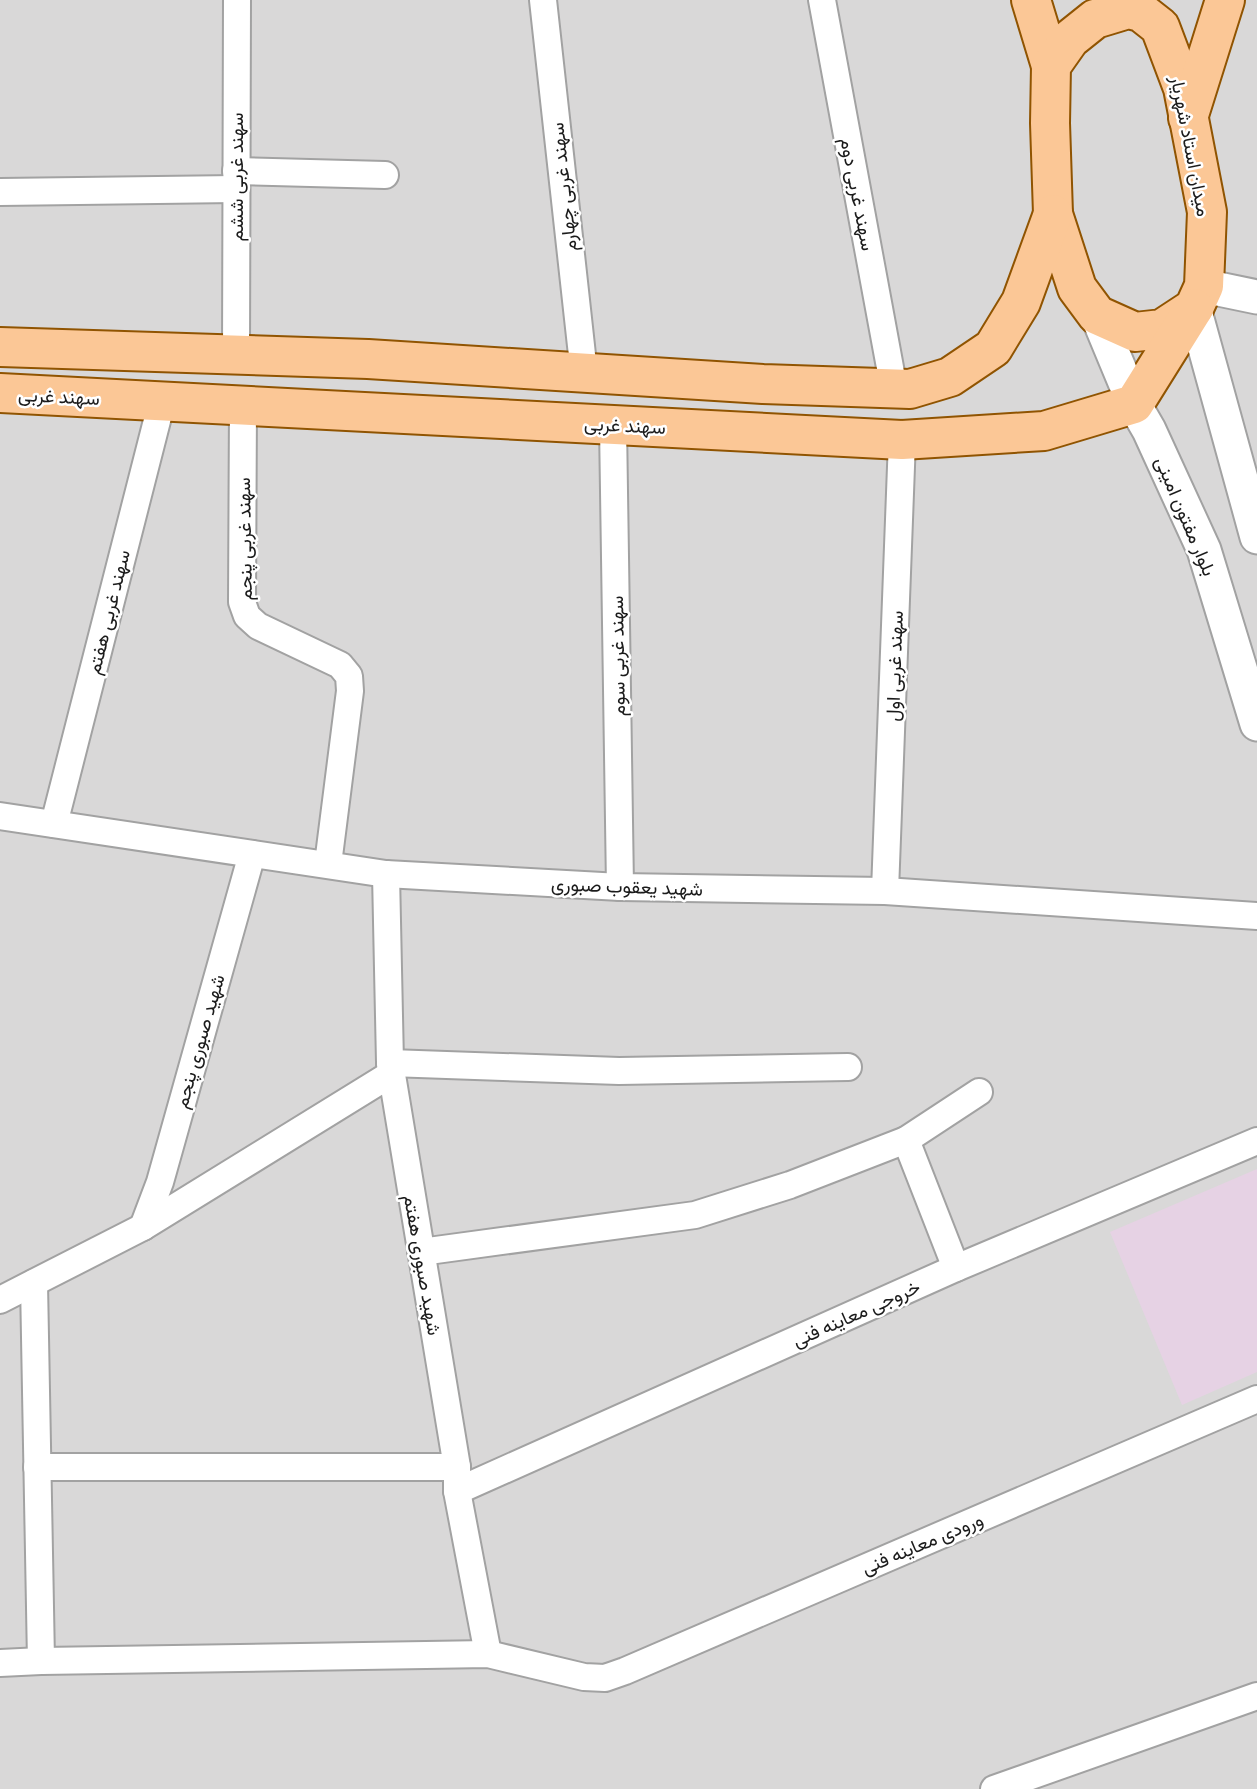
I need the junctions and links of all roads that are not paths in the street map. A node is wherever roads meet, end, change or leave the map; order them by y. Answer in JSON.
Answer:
{"nodes":[{"id":1,"x":237,"y":0,"type":"edge"},
{"id":2,"x":543,"y":0,"type":"edge"},
{"id":3,"x":822,"y":0,"type":"edge"},
{"id":4,"x":1031,"y":0,"type":"edge"},
{"id":5,"x":1225,"y":0,"type":"edge"},
{"id":6,"x":1136,"y":5,"type":"edge"},
{"id":7,"x":1051,"y":66,"type":"junction"},
{"id":8,"x":1188,"y":117,"type":"junction"},
{"id":9,"x":385,"y":175,"type":"dead end"},
{"id":10,"x":236,"y":180,"type":"junction"},
{"id":11,"x":0,"y":192,"type":"edge"},
{"id":12,"x":1053,"y":214,"type":"junction"},
{"id":13,"x":1257,"y":296,"type":"edge"},
{"id":14,"x":1199,"y":297,"type":"junction"},
{"id":15,"x":1097,"y":315,"type":"junction"},
{"id":16,"x":0,"y":347,"type":"edge"},
{"id":17,"x":236,"y":355,"type":"junction"},
{"id":18,"x":584,"y":373,"type":"junction"},
{"id":19,"x":894,"y":389,"type":"junction"},
{"id":20,"x":0,"y":393,"type":"edge"},
{"id":21,"x":162,"y":401,"type":"junction"},
{"id":22,"x":1134,"y":404,"type":"junction"},
{"id":23,"x":243,"y":405,"type":"junction"},
{"id":24,"x":613,"y":425,"type":"junction"},
{"id":25,"x":902,"y":440,"type":"junction"},
{"id":26,"x":1257,"y":537,"type":"edge"},
{"id":27,"x":1257,"y":724,"type":"edge"},
{"id":28,"x":0,"y":816,"type":"edge"},
{"id":29,"x":54,"y":824,"type":"junction"},
{"id":30,"x":252,"y":854,"type":"junction"},
{"id":31,"x":328,"y":864,"type":"junction"},
{"id":32,"x":386,"y":874,"type":"junction"},
{"id":33,"x":620,"y":887,"type":"junction"},
{"id":34,"x":885,"y":891,"type":"junction"},
{"id":35,"x":1257,"y":916,"type":"edge"},
{"id":36,"x":848,"y":1067,"type":"dead end"},
{"id":37,"x":391,"y":1069,"type":"junction"},
{"id":38,"x":979,"y":1092,"type":"dead end"},
{"id":39,"x":906,"y":1140,"type":"junction"},
{"id":40,"x":1257,"y":1141,"type":"edge"},
{"id":41,"x":143,"y":1227,"type":"junction"},
{"id":42,"x":421,"y":1251,"type":"junction"},
{"id":43,"x":956,"y":1268,"type":"junction"},
{"id":44,"x":34,"y":1283,"type":"junction"},
{"id":45,"x":0,"y":1300,"type":"edge"},
{"id":46,"x":1257,"y":1399,"type":"edge"},
{"id":47,"x":37,"y":1467,"type":"junction"},
{"id":48,"x":457,"y":1479,"type":"junction"},
{"id":49,"x":488,"y":1654,"type":"junction"},
{"id":50,"x":41,"y":1661,"type":"junction"},
{"id":51,"x":0,"y":1663,"type":"edge"},
{"id":52,"x":1257,"y":1696,"type":"edge"},
{"id":53,"x":1055,"y":1779,"type":"edge"},
{"id":54,"x":994,"y":1789,"type":"edge"}],
"edges":[{"from":1,"to":10,"type":"street","name":"سهند غربی ششم"},
{"from":2,"to":18,"type":"street","name":"سهند غربی چهارم"},
{"from":3,"to":19,"type":"street","name":"سهند غربی دوم"},
{"from":4,"to":7,"type":"main road"},
{"from":5,"to":8,"type":"main road"},
{"from":6,"to":7,"type":"main road","name":"میدان استاد شهریار"},
{"from":6,"to":8,"type":"main road","name":"میدان استاد شهریار"},
{"from":7,"to":12,"type":"main road"},
{"from":8,"to":14,"type":"main road","name":"میدان استاد شهریار"},
{"from":9,"to":10,"type":"street"},
{"from":10,"to":11,"type":"street"},
{"from":10,"to":17,"type":"street","name":"سهند غربی ششم"},
{"from":12,"to":15,"type":"main road"},
{"from":12,"to":19,"type":"main road"},
{"from":13,"to":14,"type":"street"},
{"from":14,"to":15,"type":"main road"},
{"from":14,"to":22,"type":"main road"},
{"from":14,"to":26,"type":"street"},
{"from":15,"to":22,"type":"street","name":"بلوار مفتون امینی"},
{"from":16,"to":17,"type":"main road"},
{"from":17,"to":18,"type":"main road"},
{"from":18,"to":19,"type":"main road"},
{"from":20,"to":21,"type":"main road","name":"سهند غربی"},
{"from":21,"to":23,"type":"main road","name":"سهند غربی"},
{"from":21,"to":29,"type":"street","name":"سهند غربی هفتم"},
{"from":22,"to":25,"type":"main road","name":"سهند غربی"},
{"from":22,"to":27,"type":"street","name":"بلوار مفتون امینی"},
{"from":23,"to":24,"type":"main road","name":"سهند غربی"},
{"from":23,"to":31,"type":"street","name":"سهند غربی پنجم"},
{"from":24,"to":25,"type":"main road","name":"سهند غربی"},
{"from":24,"to":33,"type":"street","name":"سهند غربی سوم"},
{"from":25,"to":34,"type":"street","name":"سهند غربی اول"},
{"from":28,"to":29,"type":"street","name":"شهید یعقوب صبوری"},
{"from":29,"to":30,"type":"street","name":"شهید یعقوب صبوری"},
{"from":30,"to":31,"type":"street","name":"شهید یعقوب صبوری"},
{"from":30,"to":41,"type":"street","name":"شهید صبوری پنجم"},
{"from":31,"to":32,"type":"street","name":"شهید یعقوب صبوری"},
{"from":32,"to":33,"type":"street","name":"شهید یعقوب صبوری"},
{"from":32,"to":37,"type":"street","name":"شهید صبوری هفتم"},
{"from":33,"to":34,"type":"street","name":"شهید یعقوب صبوری"},
{"from":34,"to":35,"type":"street","name":"شهید یعقوب صبوری"},
{"from":36,"to":37,"type":"street"},
{"from":37,"to":41,"type":"street"},
{"from":37,"to":42,"type":"street","name":"شهید صبوری هفتم"},
{"from":38,"to":39,"type":"street"},
{"from":39,"to":42,"type":"street"},
{"from":39,"to":43,"type":"street"},
{"from":40,"to":43,"type":"street","name":"خروجی معاینه فنی"},
{"from":41,"to":44,"type":"street"},
{"from":42,"to":48,"type":"street","name":"شهید صبوری هفتم"},
{"from":43,"to":48,"type":"street","name":"خروجی معاینه فنی"},
{"from":44,"to":45,"type":"street"},
{"from":44,"to":47,"type":"street"},
{"from":46,"to":49,"type":"street","name":"ورودی معاینه فنی"},
{"from":47,"to":48,"type":"street"},
{"from":47,"to":50,"type":"street"},
{"from":48,"to":49,"type":"street","name":"شهید صبوری هفتم"},
{"from":49,"to":50,"type":"street","name":"ورودی معاینه فنی"},
{"from":50,"to":51,"type":"street","name":"ورودی معاینه فنی"},
{"from":52,"to":53,"type":"street"},
{"from":53,"to":54,"type":"street"}]}
